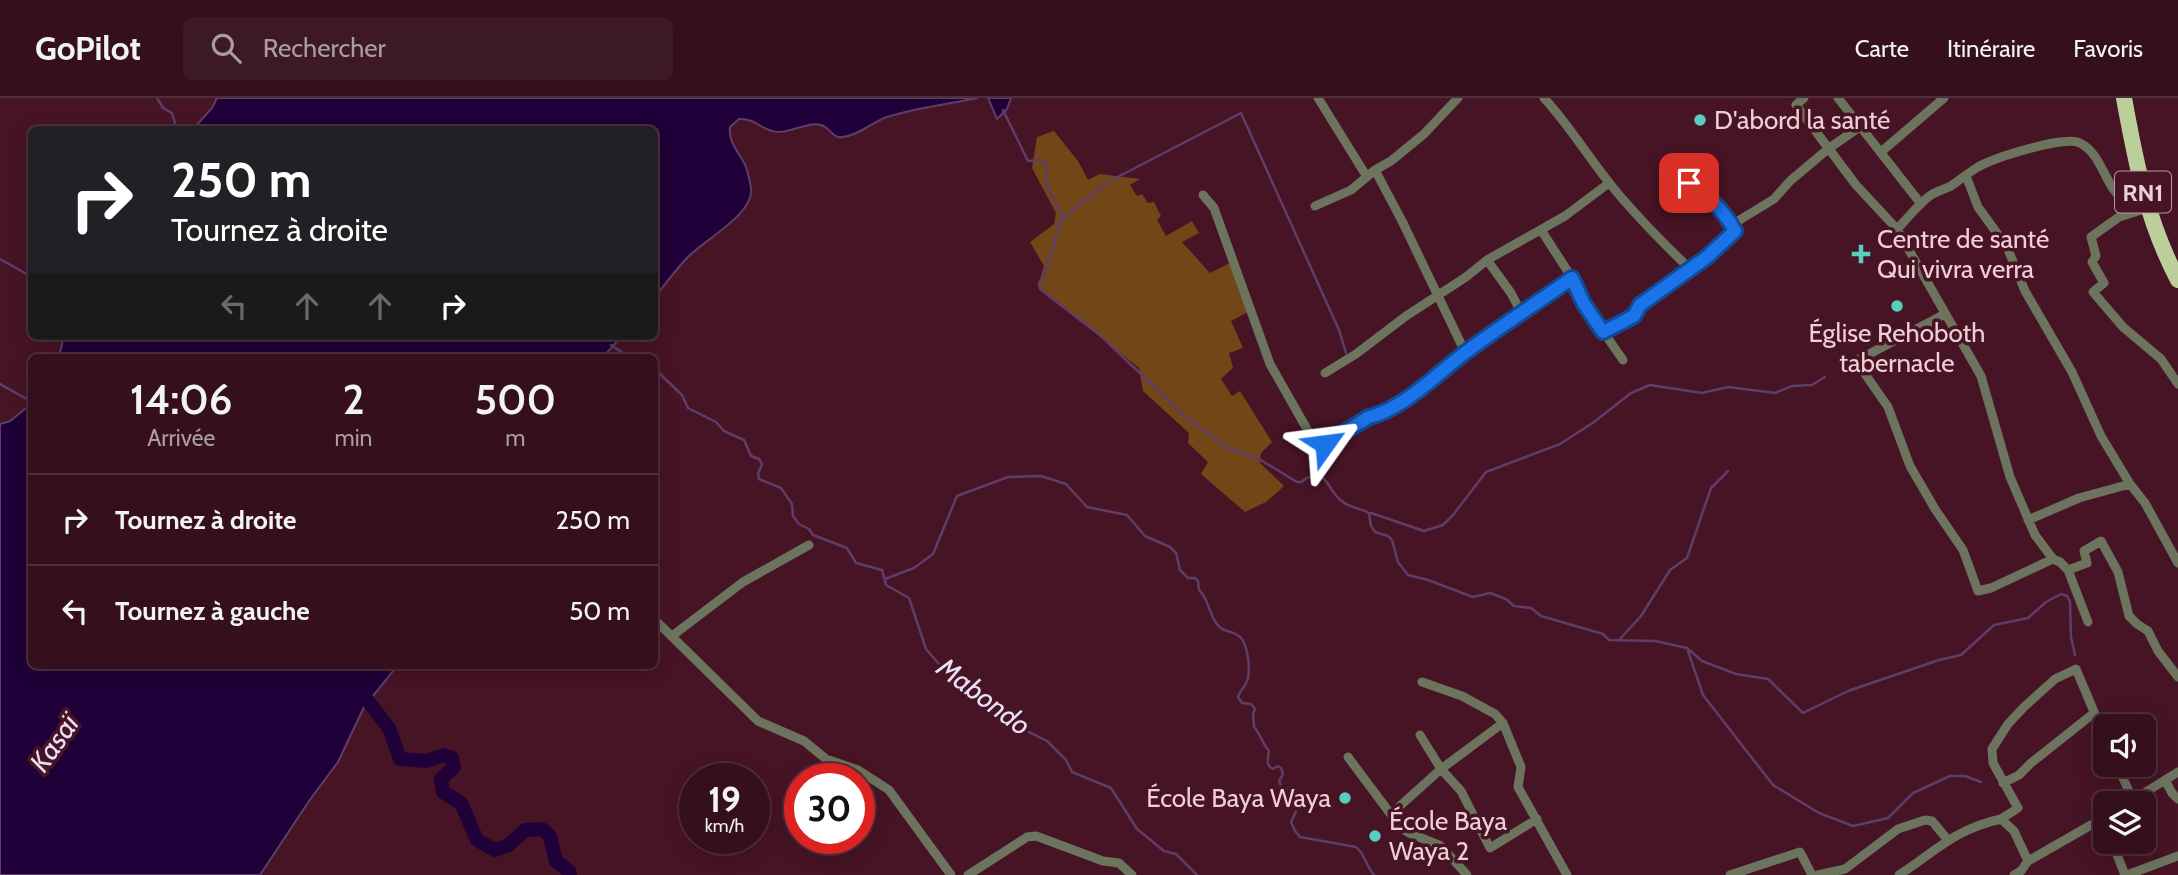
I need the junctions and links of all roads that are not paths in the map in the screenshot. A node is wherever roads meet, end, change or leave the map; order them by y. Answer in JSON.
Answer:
{"nodes":[{"id":1,"x":1318,"y":98,"type":"edge"},
{"id":2,"x":1458,"y":98,"type":"edge"},
{"id":3,"x":1544,"y":98,"type":"edge"},
{"id":4,"x":1804,"y":98,"type":"edge"},
{"id":5,"x":1838,"y":98,"type":"edge"},
{"id":6,"x":1944,"y":98,"type":"edge"},
{"id":7,"x":2124,"y":98,"type":"edge"},
{"id":8,"x":1861,"y":126,"type":"junction"},
{"id":9,"x":1828,"y":149,"type":"junction"},
{"id":10,"x":1881,"y":152,"type":"junction"},
{"id":11,"x":1672,"y":164,"type":"dead end"},
{"id":12,"x":1375,"y":170,"type":"junction"},
{"id":13,"x":1966,"y":176,"type":"junction"},
{"id":14,"x":1367,"y":177,"type":"junction"},
{"id":15,"x":1609,"y":183,"type":"junction"},
{"id":16,"x":1203,"y":195,"type":"dead end"},
{"id":17,"x":2146,"y":201,"type":"junction"},
{"id":18,"x":1921,"y":204,"type":"junction"},
{"id":19,"x":1315,"y":206,"type":"dead end"},
{"id":20,"x":1897,"y":229,"type":"junction"},
{"id":21,"x":1541,"y":230,"type":"junction"},
{"id":22,"x":1735,"y":231,"type":"junction"},
{"id":23,"x":1487,"y":260,"type":"junction"},
{"id":24,"x":1690,"y":270,"type":"junction"},
{"id":25,"x":1572,"y":278,"type":"junction"},
{"id":26,"x":2178,"y":280,"type":"edge"},
{"id":27,"x":1437,"y":296,"type":"junction"},
{"id":28,"x":1522,"y":314,"type":"junction"},
{"id":29,"x":1945,"y":314,"type":"junction"},
{"id":30,"x":1603,"y":332,"type":"junction"},
{"id":31,"x":1465,"y":352,"type":"junction"},
{"id":32,"x":1622,"y":360,"type":"dead end"},
{"id":33,"x":1325,"y":373,"type":"dead end"},
{"id":34,"x":2178,"y":384,"type":"edge"},
{"id":35,"x":2130,"y":484,"type":"junction"},
{"id":36,"x":2028,"y":520,"type":"junction"},
{"id":37,"x":809,"y":545,"type":"dead end"},
{"id":38,"x":2053,"y":559,"type":"junction"},
{"id":39,"x":2178,"y":563,"type":"edge"},
{"id":40,"x":2068,"y":570,"type":"junction"},
{"id":41,"x":2088,"y":622,"type":"dead end"},
{"id":42,"x":658,"y":623,"type":"edge"},
{"id":43,"x":672,"y":636,"type":"junction"},
{"id":44,"x":2178,"y":677,"type":"edge"},
{"id":45,"x":1422,"y":682,"type":"dead end"},
{"id":46,"x":2094,"y":713,"type":"joint"},
{"id":47,"x":1503,"y":723,"type":"junction"},
{"id":48,"x":1420,"y":734,"type":"dead end"},
{"id":49,"x":1348,"y":757,"type":"dead end"},
{"id":50,"x":1441,"y":769,"type":"junction"},
{"id":51,"x":2178,"y":772,"type":"edge"},
{"id":52,"x":2165,"y":780,"type":"junction"},
{"id":53,"x":2003,"y":783,"type":"junction"},
{"id":54,"x":2147,"y":791,"type":"edge"},
{"id":55,"x":2178,"y":799,"type":"edge"},
{"id":56,"x":1391,"y":814,"type":"junction"},
{"id":57,"x":1538,"y":819,"type":"junction"},
{"id":58,"x":2001,"y":819,"type":"junction"},
{"id":59,"x":2093,"y":828,"type":"edge"},
{"id":60,"x":1947,"y":839,"type":"junction"},
{"id":61,"x":2117,"y":854,"type":"edge"},
{"id":62,"x":2178,"y":856,"type":"edge"},
{"id":63,"x":2028,"y":860,"type":"junction"},
{"id":64,"x":2020,"y":874,"type":"edge"},
{"id":65,"x":951,"y":875,"type":"edge"},
{"id":66,"x":968,"y":875,"type":"edge"},
{"id":67,"x":1132,"y":875,"type":"edge"},
{"id":68,"x":1467,"y":875,"type":"edge"},
{"id":69,"x":1567,"y":875,"type":"edge"},
{"id":70,"x":1730,"y":875,"type":"edge"},
{"id":71,"x":1812,"y":875,"type":"edge"},
{"id":72,"x":1818,"y":875,"type":"edge"},
{"id":73,"x":1899,"y":875,"type":"edge"},
{"id":74,"x":2126,"y":875,"type":"edge"}],
"edges":[{"from":1,"to":14,"type":"street"},
{"from":2,"to":12,"type":"street"},
{"from":3,"to":15,"type":"street"},
{"from":4,"to":9,"type":"street"},
{"from":5,"to":8,"type":"street"},
{"from":6,"to":10,"type":"street"},
{"from":7,"to":17,"type":"highway","number":"RN1"},
{"from":8,"to":9,"type":"street"},
{"from":8,"to":10,"type":"street"},
{"from":9,"to":20,"type":"street"},
{"from":9,"to":22,"type":"street"},
{"from":10,"to":18,"type":"street"},
{"from":11,"to":22,"type":"street"},
{"from":12,"to":14,"type":"street"},
{"from":12,"to":27,"type":"street"},
{"from":13,"to":17,"type":"street"},
{"from":13,"to":18,"type":"street"},
{"from":13,"to":35,"type":"street"},
{"from":14,"to":19,"type":"street"},
{"from":15,"to":21,"type":"street"},
{"from":15,"to":24,"type":"street"},
{"from":16,"to":31,"type":"street"},
{"from":17,"to":26,"type":"highway","number":"RN1"},
{"from":17,"to":34,"type":"street"},
{"from":18,"to":20,"type":"street"},
{"from":20,"to":29,"type":"street"},
{"from":21,"to":23,"type":"street"},
{"from":21,"to":25,"type":"street"},
{"from":22,"to":24,"type":"street"},
{"from":23,"to":27,"type":"street"},
{"from":23,"to":28,"type":"street"},
{"from":24,"to":30,"type":"street"},
{"from":25,"to":28,"type":"street"},
{"from":25,"to":30,"type":"street"},
{"from":27,"to":31,"type":"street"},
{"from":27,"to":33,"type":"street"},
{"from":28,"to":31,"type":"street"},
{"from":29,"to":36,"type":"street"},
{"from":29,"to":38,"type":"street"},
{"from":30,"to":32,"type":"street"},
{"from":35,"to":36,"type":"street"},
{"from":35,"to":39,"type":"street"},
{"from":36,"to":38,"type":"street"},
{"from":37,"to":43,"type":"street"},
{"from":38,"to":40,"type":"street"},
{"from":40,"to":41,"type":"street"},
{"from":40,"to":44,"type":"street"},
{"from":42,"to":43,"type":"street"},
{"from":43,"to":65,"type":"street"},
{"from":45,"to":47,"type":"street"},
{"from":46,"to":53,"type":"street"},
{"from":46,"to":53,"type":"street"},
{"from":47,"to":50,"type":"street"},
{"from":47,"to":57,"type":"street"},
{"from":48,"to":50,"type":"street"},
{"from":49,"to":56,"type":"street"},
{"from":50,"to":56,"type":"street"},
{"from":50,"to":57,"type":"street"},
{"from":51,"to":52,"type":"street"},
{"from":52,"to":54,"type":"street"},
{"from":52,"to":55,"type":"street"},
{"from":53,"to":58,"type":"street"},
{"from":56,"to":68,"type":"street"},
{"from":57,"to":69,"type":"street"},
{"from":58,"to":60,"type":"street"},
{"from":58,"to":63,"type":"street"},
{"from":59,"to":63,"type":"street"},
{"from":60,"to":72,"type":"street"},
{"from":60,"to":73,"type":"street"},
{"from":61,"to":74,"type":"street"},
{"from":62,"to":74,"type":"street"},
{"from":63,"to":64,"type":"street"},
{"from":66,"to":67,"type":"street"},
{"from":70,"to":71,"type":"street"}]}
